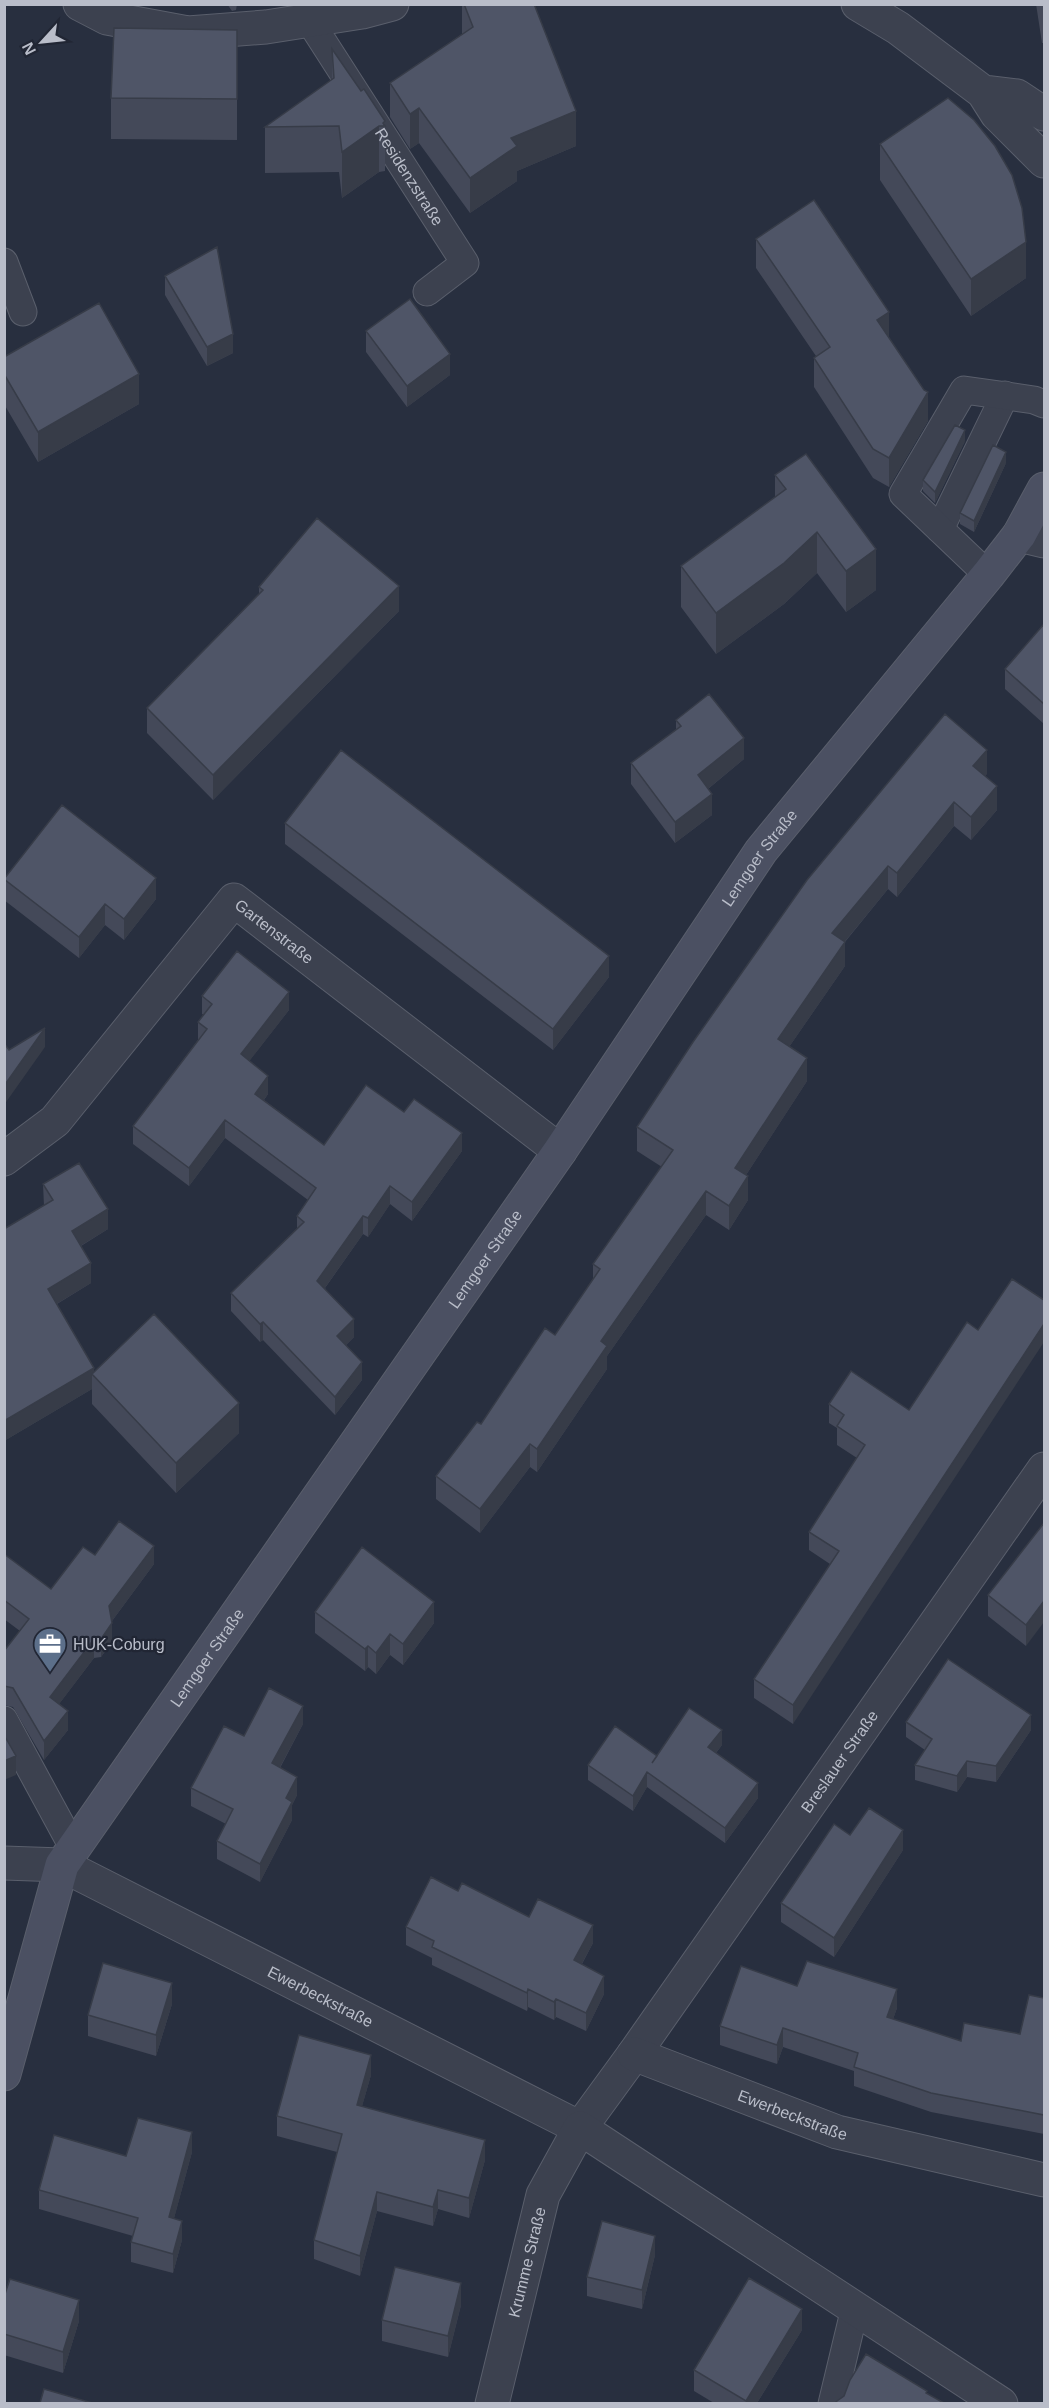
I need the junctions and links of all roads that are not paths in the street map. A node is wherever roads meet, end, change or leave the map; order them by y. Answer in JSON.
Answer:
{"nodes":[{"id":1,"x":80,"y":4,"type":"edge"},
{"id":2,"x":392,"y":4,"type":"edge"},
{"id":3,"x":858,"y":4,"type":"edge"},
{"id":4,"x":309,"y":20,"type":"junction"},
{"id":5,"x":983,"y":92,"type":"junction"},
{"id":6,"x":1044,"y":114,"type":"edge"},
{"id":7,"x":1044,"y":161,"type":"edge"},
{"id":8,"x":4,"y":262,"type":"edge"},
{"id":9,"x":427,"y":292,"type":"dead end"},
{"id":10,"x":23,"y":312,"type":"dead end"},
{"id":11,"x":1005,"y":395,"type":"junction"},
{"id":12,"x":1044,"y":404,"type":"edge"},
{"id":13,"x":1044,"y":489,"type":"edge"},
{"id":14,"x":940,"y":529,"type":"junction"},
{"id":15,"x":1032,"y":538,"type":"edge"},
{"id":16,"x":988,"y":574,"type":"junction"},
{"id":17,"x":560,"y":1151,"type":"junction"},
{"id":18,"x":4,"y":1159,"type":"edge"},
{"id":19,"x":1044,"y":1469,"type":"edge"},
{"id":20,"x":4,"y":1720,"type":"edge"},
{"id":21,"x":68,"y":1857,"type":"junction"},
{"id":22,"x":4,"y":1863,"type":"edge"},
{"id":23,"x":634,"y":2054,"type":"junction"},
{"id":24,"x":4,"y":2074,"type":"edge"},
{"id":25,"x":580,"y":2128,"type":"junction"},
{"id":26,"x":1044,"y":2180,"type":"edge"},
{"id":27,"x":855,"y":2308,"type":"junction"},
{"id":28,"x":492,"y":2403,"type":"edge"},
{"id":29,"x":832,"y":2403,"type":"edge"},
{"id":30,"x":1001,"y":2403,"type":"edge"}],
"edges":[{"from":1,"to":4,"type":"street"},
{"from":2,"to":4,"type":"street"},
{"from":3,"to":5,"type":"street"},
{"from":4,"to":9,"type":"lane","name":"Residenzstraße"},
{"from":5,"to":6,"type":"street"},
{"from":5,"to":7,"type":"street"},
{"from":8,"to":10,"type":"lane"},
{"from":11,"to":12,"type":"lane"},
{"from":11,"to":14,"type":"lane"},
{"from":11,"to":14,"type":"lane"},
{"from":13,"to":15,"type":"main road","name":"Lemgoer Straße"},
{"from":14,"to":16,"type":"lane"},
{"from":15,"to":16,"type":"main road","name":"Lemgoer Straße"},
{"from":16,"to":17,"type":"main road","name":"Lemgoer Straße"},
{"from":17,"to":18,"type":"street","name":"Gartenstraße"},
{"from":17,"to":21,"type":"main road","name":"Lemgoer Straße"},
{"from":19,"to":23,"type":"street","name":"Breslauer Straße"},
{"from":20,"to":21,"type":"lane"},
{"from":21,"to":22,"type":"street"},
{"from":21,"to":24,"type":"main road","name":"Lemgoer Straße"},
{"from":21,"to":25,"type":"street","name":"Ewerbeckstraße"},
{"from":23,"to":25,"type":"street"},
{"from":23,"to":26,"type":"street","name":"Ewerbeckstraße"},
{"from":25,"to":27,"type":"street","name":"Ewerbeckstraße"},
{"from":25,"to":28,"type":"street","name":"Krumme Straße"},
{"from":27,"to":29,"type":"lane"},
{"from":27,"to":30,"type":"street","name":"Ewerbeckstraße"}]}
